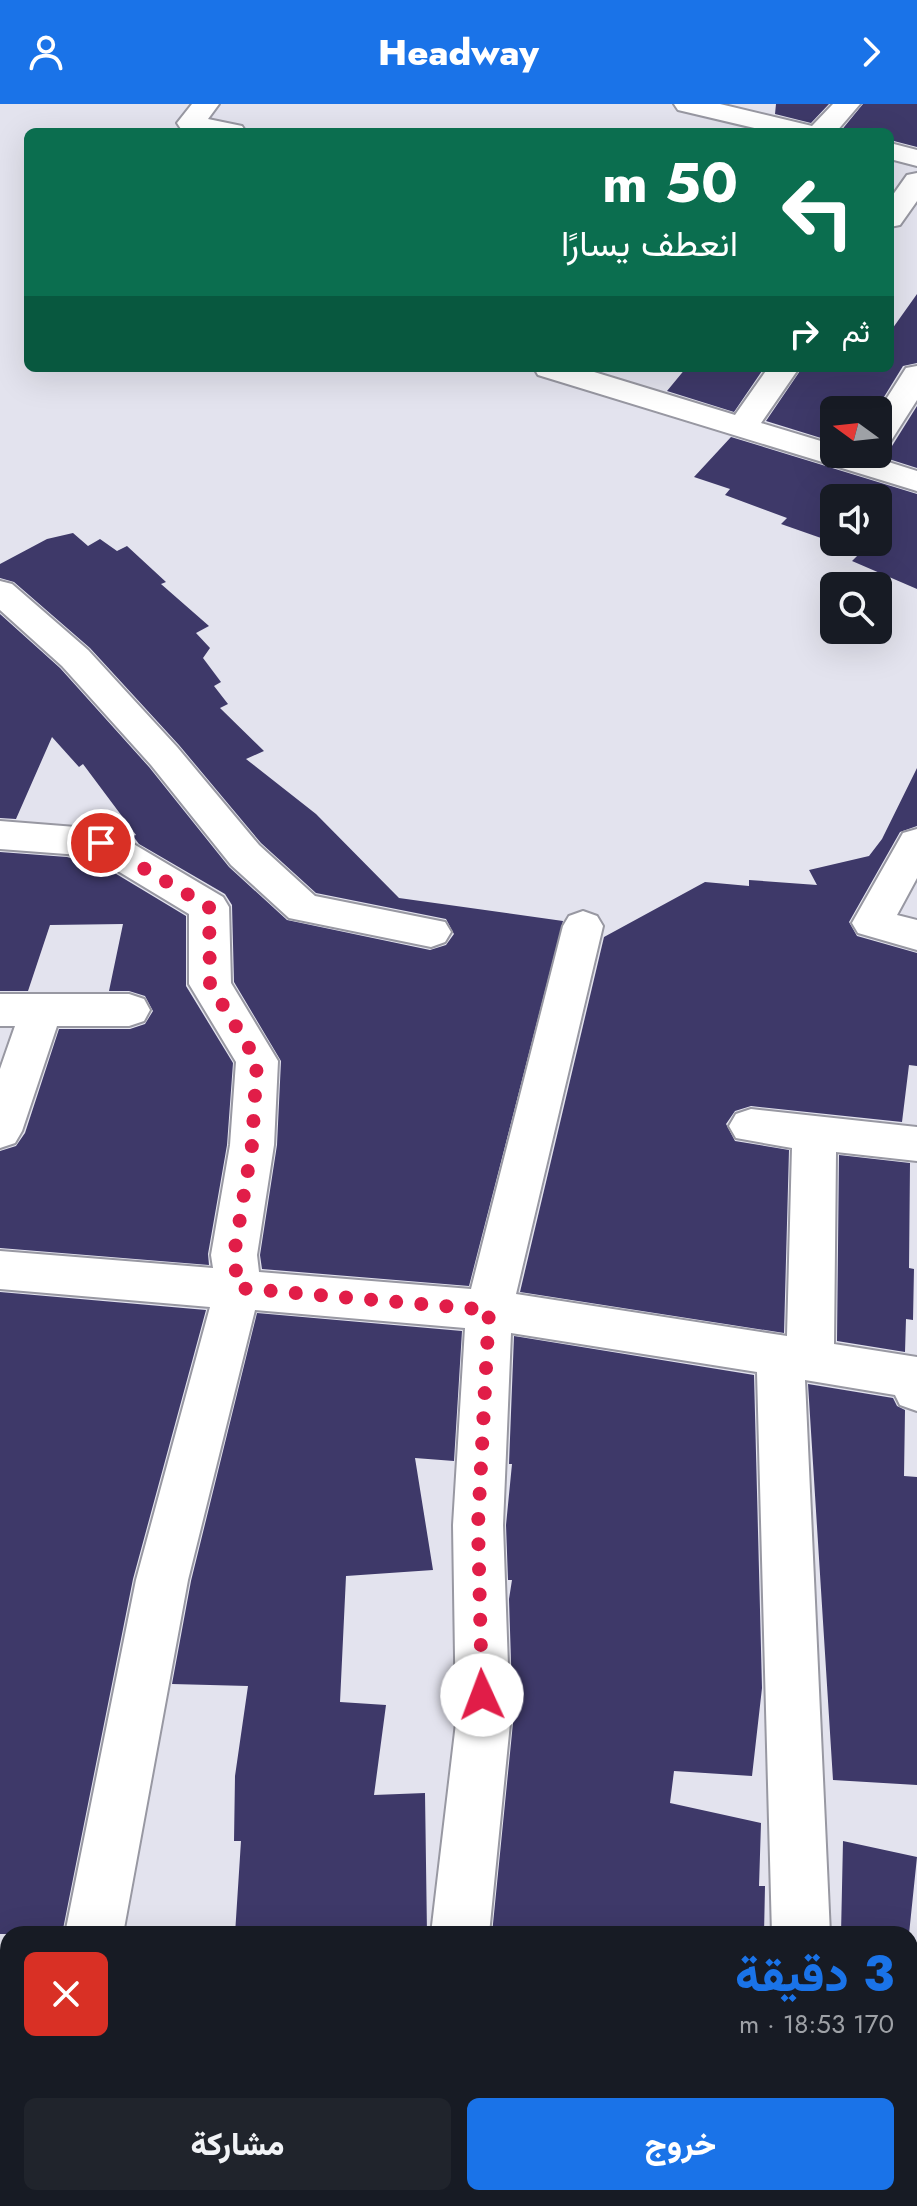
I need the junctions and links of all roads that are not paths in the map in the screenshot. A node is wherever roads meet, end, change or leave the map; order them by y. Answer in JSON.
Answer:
{"nodes":[{"id":1,"x":206,"y":104,"type":"edge"},
{"id":2,"x":687,"y":104,"type":"edge"},
{"id":3,"x":847,"y":104,"type":"edge"},
{"id":4,"x":729,"y":117,"type":"edge"},
{"id":5,"x":214,"y":128,"type":"edge"},
{"id":6,"x":785,"y":128,"type":"edge"},
{"id":7,"x":825,"y":128,"type":"edge"},
{"id":8,"x":894,"y":152,"type":"edge"},
{"id":9,"x":917,"y":158,"type":"edge"},
{"id":10,"x":917,"y":181,"type":"edge"},
{"id":11,"x":894,"y":213,"type":"edge"},
{"id":12,"x":562,"y":372,"type":"edge"},
{"id":13,"x":781,"y":372,"type":"edge"},
{"id":14,"x":917,"y":375,"type":"edge"},
{"id":15,"x":892,"y":415,"type":"edge"},
{"id":16,"x":742,"y":427,"type":"junction"},
{"id":17,"x":820,"y":442,"type":"edge"},
{"id":18,"x":892,"y":465,"type":"edge"},
{"id":19,"x":917,"y":481,"type":"edge"},
{"id":20,"x":0,"y":592,"type":"edge"},
{"id":21,"x":0,"y":835,"type":"edge"},
{"id":22,"x":917,"y":843,"type":"edge"},
{"id":23,"x":583,"y":926,"type":"dead end"},
{"id":24,"x":431,"y":932,"type":"dead end"},
{"id":25,"x":917,"y":935,"type":"edge"},
{"id":26,"x":0,"y":1010,"type":"edge"},
{"id":27,"x":129,"y":1010,"type":"dead end"},
{"id":28,"x":41,"y":1012,"type":"junction"},
{"id":29,"x":751,"y":1126,"type":"dead end"},
{"id":30,"x":0,"y":1131,"type":"edge"},
{"id":31,"x":814,"y":1134,"type":"junction"},
{"id":32,"x":917,"y":1144,"type":"edge"},
{"id":33,"x":0,"y":1270,"type":"edge"},
{"id":34,"x":238,"y":1288,"type":"junction"},
{"id":35,"x":489,"y":1310,"type":"junction"},
{"id":36,"x":795,"y":1358,"type":"junction"},
{"id":37,"x":917,"y":1390,"type":"edge"},
{"id":38,"x":96,"y":1926,"type":"edge"},
{"id":39,"x":461,"y":1926,"type":"edge"},
{"id":40,"x":801,"y":1926,"type":"edge"}],
"edges":[{"from":1,"to":5,"type":"street"},
{"from":2,"to":4,"type":"street"},
{"from":3,"to":7,"type":"street"},
{"from":4,"to":6,"type":"street"},
{"from":8,"to":9,"type":"street"},
{"from":10,"to":11,"type":"street"},
{"from":12,"to":16,"type":"street"},
{"from":13,"to":16,"type":"street"},
{"from":14,"to":15,"type":"street"},
{"from":16,"to":17,"type":"street"},
{"from":18,"to":19,"type":"street"},
{"from":20,"to":24,"type":"street"},
{"from":21,"to":34,"type":"street"},
{"from":22,"to":25,"type":"street"},
{"from":23,"to":35,"type":"street"},
{"from":26,"to":28,"type":"street"},
{"from":27,"to":28,"type":"street"},
{"from":28,"to":30,"type":"street"},
{"from":29,"to":31,"type":"street"},
{"from":31,"to":32,"type":"street"},
{"from":31,"to":36,"type":"street"},
{"from":33,"to":34,"type":"street"},
{"from":34,"to":35,"type":"street"},
{"from":34,"to":38,"type":"street"},
{"from":35,"to":36,"type":"street"},
{"from":35,"to":39,"type":"street"},
{"from":36,"to":37,"type":"street"},
{"from":36,"to":40,"type":"street"}]}
